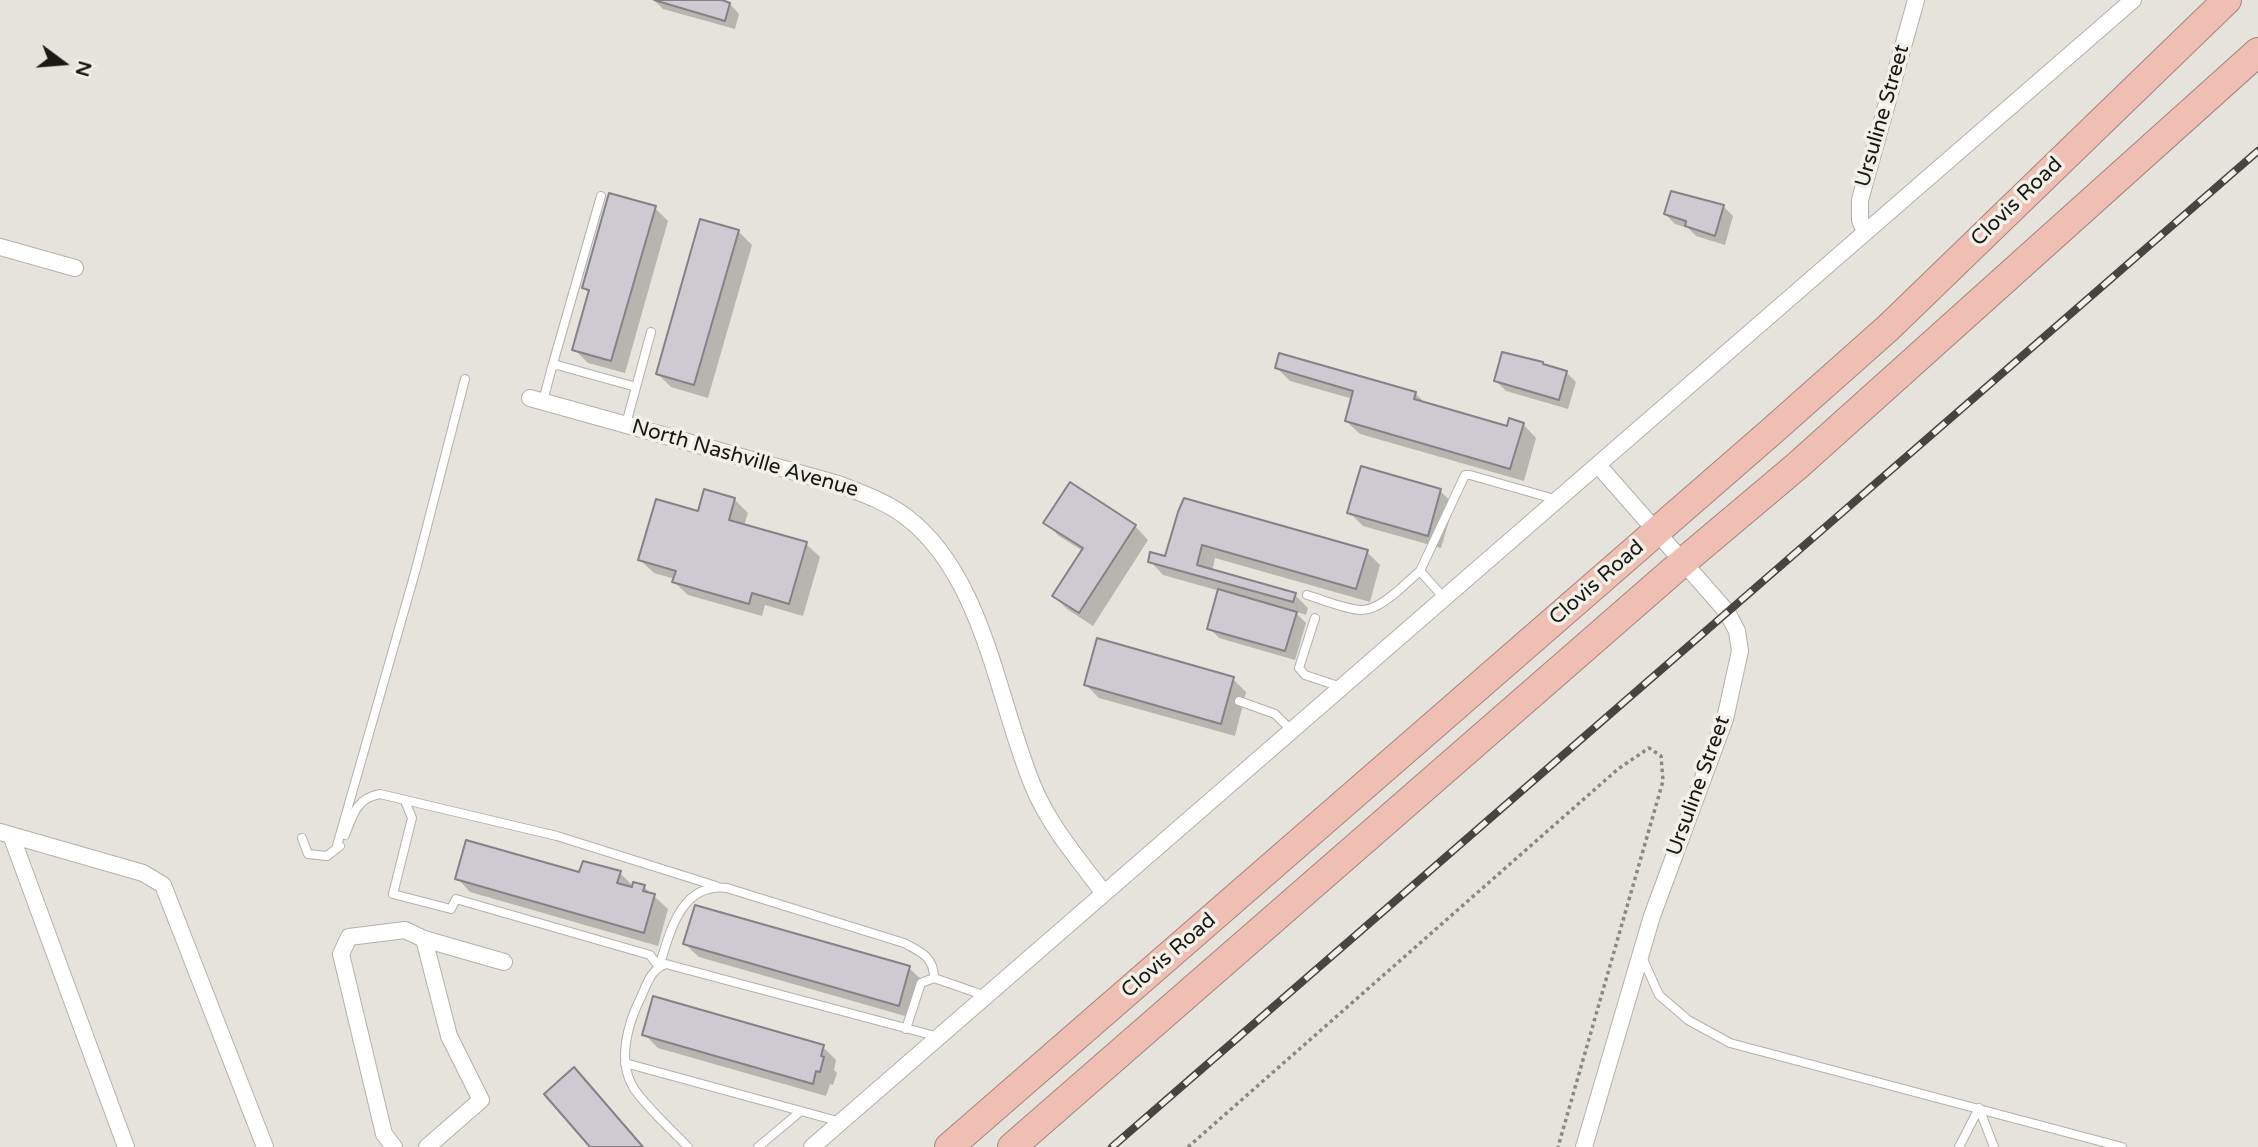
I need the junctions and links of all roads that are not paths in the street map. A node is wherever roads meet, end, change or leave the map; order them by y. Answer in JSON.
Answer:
{"nodes":[{"id":1,"x":1916,"y":0,"type":"edge"},
{"id":2,"x":2133,"y":0,"type":"edge"},
{"id":3,"x":2227,"y":0,"type":"edge"},
{"id":4,"x":2258,"y":52,"type":"edge"},
{"id":5,"x":601,"y":196,"type":"dead end"},
{"id":6,"x":1866,"y":232,"type":"junction"},
{"id":7,"x":0,"y":247,"type":"edge"},
{"id":8,"x":75,"y":268,"type":"dead end"},
{"id":9,"x":650,"y":332,"type":"dead end"},
{"id":10,"x":552,"y":368,"type":"junction"},
{"id":11,"x":465,"y":379,"type":"dead end"},
{"id":12,"x":636,"y":387,"type":"junction"},
{"id":13,"x":536,"y":399,"type":"joint"},
{"id":14,"x":626,"y":424,"type":"junction"},
{"id":15,"x":1598,"y":465,"type":"junction"},
{"id":16,"x":1558,"y":500,"type":"junction"},
{"id":17,"x":1657,"y":531,"type":"junction"},
{"id":18,"x":1683,"y":562,"type":"junction"},
{"id":19,"x":1420,"y":571,"type":"junction"},
{"id":20,"x":1307,"y":595,"type":"dead end"},
{"id":21,"x":1444,"y":598,"type":"junction"},
{"id":22,"x":1315,"y":618,"type":"dead end"},
{"id":23,"x":1341,"y":687,"type":"junction"},
{"id":24,"x":1239,"y":701,"type":"dead end"},
{"id":25,"x":1291,"y":730,"type":"junction"},
{"id":26,"x":405,"y":801,"type":"junction"},
{"id":27,"x":5,"y":833,"type":"edge"},
{"id":28,"x":302,"y":838,"type":"dead end"},
{"id":29,"x":336,"y":849,"type":"junction"},
{"id":30,"x":716,"y":886,"type":"junction"},
{"id":31,"x":1103,"y":892,"type":"junction"},
{"id":32,"x":424,"y":939,"type":"junction"},
{"id":33,"x":1641,"y":954,"type":"junction"},
{"id":34,"x":504,"y":962,"type":"dead end"},
{"id":35,"x":659,"y":967,"type":"junction"},
{"id":36,"x":934,"y":978,"type":"junction"},
{"id":37,"x":986,"y":996,"type":"junction"},
{"id":38,"x":906,"y":1029,"type":"junction"},
{"id":39,"x":939,"y":1038,"type":"junction"},
{"id":40,"x":625,"y":1063,"type":"junction"},
{"id":41,"x":1979,"y":1108,"type":"junction"},
{"id":42,"x":801,"y":1111,"type":"junction"},
{"id":43,"x":841,"y":1122,"type":"junction"},
{"id":44,"x":126,"y":1147,"type":"edge"},
{"id":45,"x":265,"y":1147,"type":"edge"},
{"id":46,"x":394,"y":1147,"type":"edge"},
{"id":47,"x":427,"y":1147,"type":"edge"},
{"id":48,"x":688,"y":1147,"type":"edge"},
{"id":49,"x":758,"y":1147,"type":"edge"},
{"id":50,"x":812,"y":1147,"type":"edge"},
{"id":51,"x":949,"y":1147,"type":"edge"},
{"id":52,"x":1012,"y":1147,"type":"edge"},
{"id":53,"x":1584,"y":1147,"type":"edge"},
{"id":54,"x":1959,"y":1147,"type":"edge"},
{"id":55,"x":1994,"y":1147,"type":"edge"},
{"id":56,"x":2122,"y":1147,"type":"edge"}],
"edges":[{"from":1,"to":6,"type":"street","name":"Ursuline Street"},
{"from":2,"to":6,"type":"street"},
{"from":3,"to":17,"type":"highway","name":"Clovis Road"},
{"from":4,"to":18,"type":"highway","name":"Clovis Road"},
{"from":5,"to":10,"type":"lane"},
{"from":6,"to":15,"type":"street"},
{"from":7,"to":8,"type":"street"},
{"from":9,"to":12,"type":"lane"},
{"from":10,"to":12,"type":"lane"},
{"from":10,"to":13,"type":"lane"},
{"from":11,"to":29,"type":"lane"},
{"from":12,"to":14,"type":"lane"},
{"from":13,"to":14,"type":"street","name":"North Nashville Avenue"},
{"from":14,"to":31,"type":"street","name":"North Nashville Avenue"},
{"from":15,"to":16,"type":"street"},
{"from":15,"to":17,"type":"street","name":"Ursuline Street"},
{"from":16,"to":19,"type":"lane"},
{"from":16,"to":21,"type":"street"},
{"from":17,"to":18,"type":"street","name":"Ursuline Street"},
{"from":17,"to":51,"type":"highway","name":"Clovis Road"},
{"from":18,"to":33,"type":"street","name":"Ursuline Street"},
{"from":18,"to":52,"type":"highway","name":"Clovis Road"},
{"from":19,"to":20,"type":"lane"},
{"from":19,"to":21,"type":"lane"},
{"from":21,"to":23,"type":"street"},
{"from":22,"to":23,"type":"lane"},
{"from":23,"to":25,"type":"street"},
{"from":24,"to":25,"type":"lane"},
{"from":25,"to":31,"type":"street"},
{"from":26,"to":29,"type":"lane"},
{"from":26,"to":30,"type":"lane"},
{"from":26,"to":35,"type":"lane"},
{"from":27,"to":44,"type":"street"},
{"from":27,"to":45,"type":"street"},
{"from":28,"to":29,"type":"lane"},
{"from":30,"to":35,"type":"lane"},
{"from":30,"to":36,"type":"lane"},
{"from":31,"to":37,"type":"street"},
{"from":32,"to":34,"type":"street"},
{"from":32,"to":46,"type":"street"},
{"from":32,"to":47,"type":"street"},
{"from":33,"to":41,"type":"lane"},
{"from":33,"to":53,"type":"street","name":"Ursuline Street"},
{"from":35,"to":38,"type":"lane"},
{"from":35,"to":40,"type":"lane"},
{"from":36,"to":37,"type":"lane"},
{"from":36,"to":38,"type":"lane"},
{"from":37,"to":39,"type":"street"},
{"from":38,"to":39,"type":"lane"},
{"from":39,"to":43,"type":"street"},
{"from":40,"to":42,"type":"lane"},
{"from":40,"to":48,"type":"lane"},
{"from":41,"to":54,"type":"lane"},
{"from":41,"to":55,"type":"lane"},
{"from":41,"to":56,"type":"lane"},
{"from":42,"to":43,"type":"lane"},
{"from":42,"to":49,"type":"lane"},
{"from":43,"to":50,"type":"street"}]}
